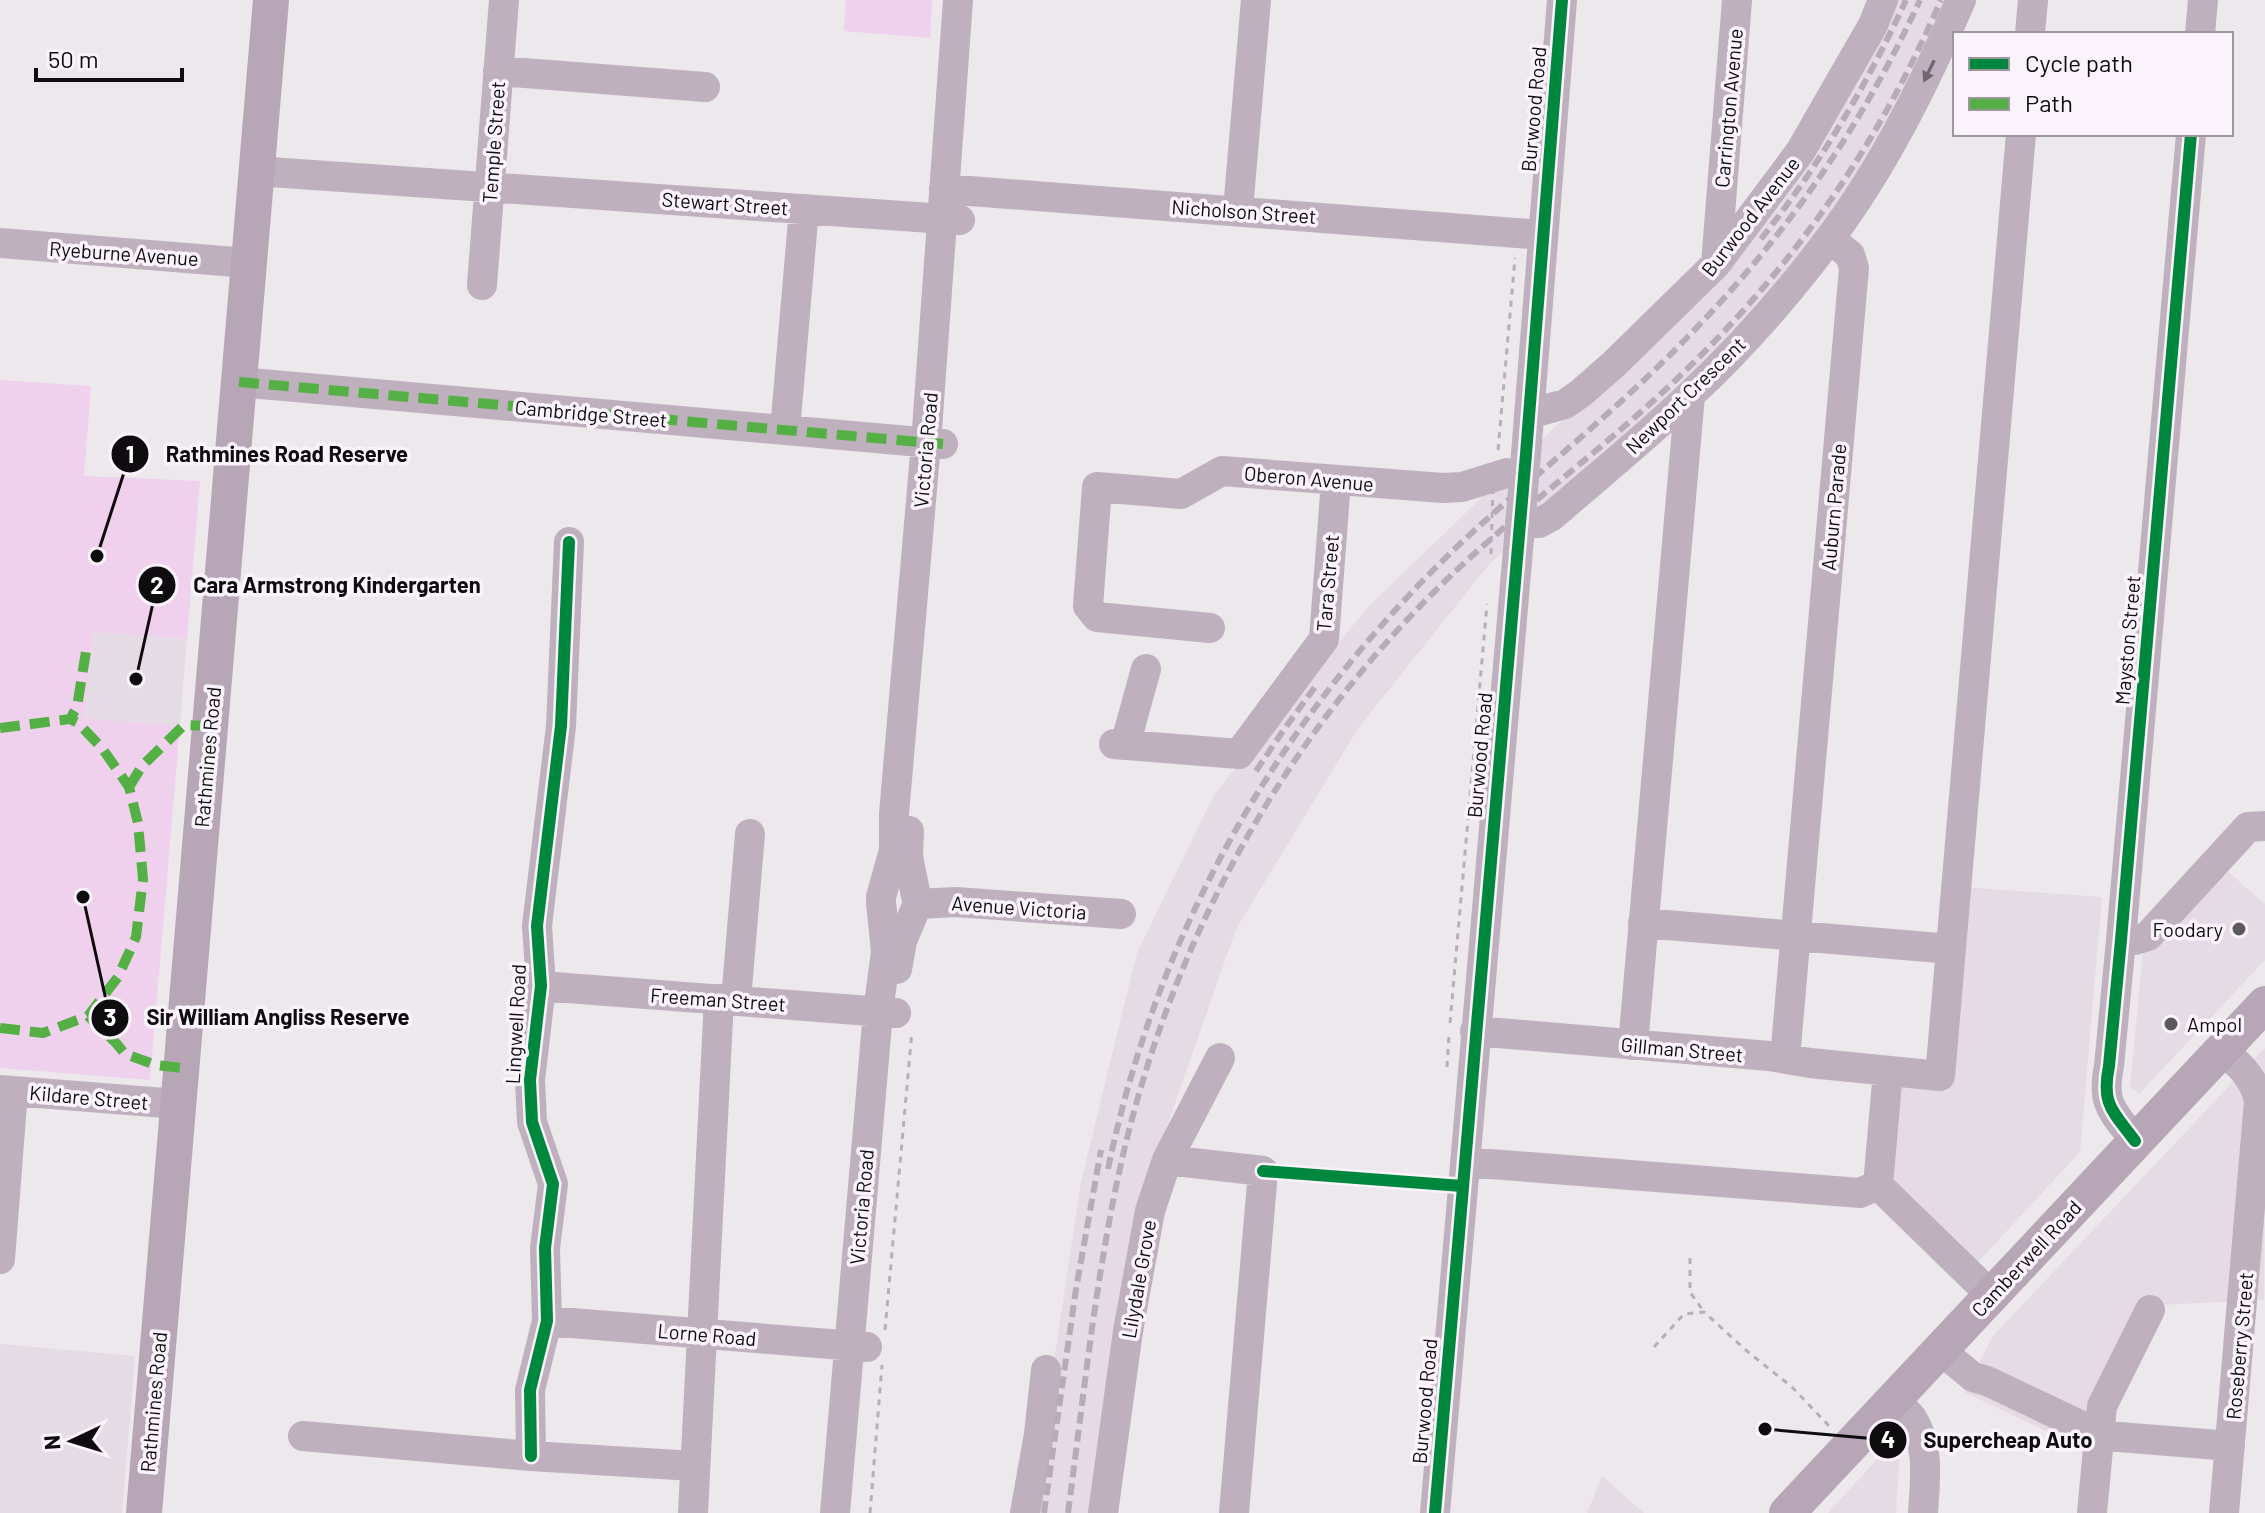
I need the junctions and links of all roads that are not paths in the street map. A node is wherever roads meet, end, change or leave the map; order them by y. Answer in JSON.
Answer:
{"nodes":[{"id":1,"x":271,"y":0,"type":"edge"},
{"id":2,"x":504,"y":0,"type":"edge"},
{"id":3,"x":958,"y":0,"type":"edge"},
{"id":4,"x":976,"y":0,"type":"edge"},
{"id":5,"x":1256,"y":0,"type":"edge"},
{"id":6,"x":1562,"y":0,"type":"edge"},
{"id":7,"x":1737,"y":0,"type":"edge"},
{"id":8,"x":1883,"y":0,"type":"edge"},
{"id":9,"x":1961,"y":0,"type":"edge"},
{"id":10,"x":2033,"y":0,"type":"edge"},
{"id":11,"x":2203,"y":0,"type":"edge"},
{"id":12,"x":2030,"y":32,"type":"edge"},
{"id":13,"x":2200,"y":32,"type":"edge"},
{"id":14,"x":498,"y":71,"type":"junction"},
{"id":15,"x":705,"y":87,"type":"dead end"},
{"id":16,"x":2021,"y":136,"type":"edge"},
{"id":17,"x":2191,"y":136,"type":"edge"},
{"id":18,"x":256,"y":171,"type":"junction"},
{"id":19,"x":489,"y":186,"type":"junction"},
{"id":20,"x":952,"y":204,"type":"junction"},
{"id":21,"x":804,"y":209,"type":"junction"},
{"id":22,"x":1238,"y":210,"type":"junction"},
{"id":23,"x":1543,"y":235,"type":"junction"},
{"id":24,"x":1830,"y":239,"type":"junction"},
{"id":25,"x":0,"y":243,"type":"edge"},
{"id":26,"x":248,"y":263,"type":"junction"},
{"id":27,"x":1716,"y":264,"type":"junction"},
{"id":28,"x":482,"y":285,"type":"dead end"},
{"id":29,"x":239,"y":382,"type":"junction"},
{"id":30,"x":1690,"y":395,"type":"junction"},
{"id":31,"x":1529,"y":414,"type":"junction"},
{"id":32,"x":785,"y":430,"type":"junction"},
{"id":33,"x":934,"y":443,"type":"junction"},
{"id":34,"x":1513,"y":471,"type":"junction"},
{"id":35,"x":1336,"y":481,"type":"junction"},
{"id":36,"x":1523,"y":529,"type":"junction"},
{"id":37,"x":569,"y":542,"type":"dead end"},
{"id":38,"x":1210,"y":628,"type":"dead end"},
{"id":39,"x":1146,"y":669,"type":"dead end"},
{"id":40,"x":910,"y":726,"type":"junction"},
{"id":41,"x":2265,"y":826,"type":"edge"},
{"id":42,"x":750,"y":834,"type":"dead end"},
{"id":43,"x":881,"y":900,"type":"junction"},
{"id":44,"x":916,"y":903,"type":"junction"},
{"id":45,"x":1121,"y":914,"type":"dead end"},
{"id":46,"x":1643,"y":923,"type":"junction"},
{"id":47,"x":1794,"y":936,"type":"junction"},
{"id":48,"x":2121,"y":940,"type":"junction"},
{"id":49,"x":1951,"y":949,"type":"junction"},
{"id":50,"x":541,"y":986,"type":"junction"},
{"id":51,"x":728,"y":1000,"type":"junction"},
{"id":52,"x":2265,"y":1004,"type":"edge"},
{"id":53,"x":895,"y":1018,"type":"junction"},
{"id":54,"x":1475,"y":1031,"type":"junction"},
{"id":55,"x":1633,"y":1045,"type":"junction"},
{"id":56,"x":2221,"y":1049,"type":"junction"},
{"id":57,"x":1220,"y":1058,"type":"dead end"},
{"id":58,"x":1785,"y":1058,"type":"junction"},
{"id":59,"x":1888,"y":1071,"type":"junction"},
{"id":60,"x":7,"y":1090,"type":"edge"},
{"id":61,"x":178,"y":1104,"type":"junction"},
{"id":62,"x":2140,"y":1135,"type":"junction"},
{"id":63,"x":1167,"y":1160,"type":"junction"},
{"id":64,"x":1465,"y":1162,"type":"junction"},
{"id":65,"x":1878,"y":1185,"type":"junction"},
{"id":66,"x":0,"y":1259,"type":"edge"},
{"id":67,"x":1991,"y":1295,"type":"junction"},
{"id":68,"x":2150,"y":1310,"type":"dead end"},
{"id":69,"x":547,"y":1321,"type":"junction"},
{"id":70,"x":703,"y":1333,"type":"junction"},
{"id":71,"x":871,"y":1347,"type":"junction"},
{"id":72,"x":1940,"y":1350,"type":"junction"},
{"id":73,"x":1046,"y":1370,"type":"dead end"},
{"id":74,"x":1900,"y":1392,"type":"junction"},
{"id":75,"x":2099,"y":1434,"type":"junction"},
{"id":76,"x":303,"y":1436,"type":"dead end"},
{"id":77,"x":2230,"y":1446,"type":"junction"},
{"id":78,"x":531,"y":1456,"type":"junction"},
{"id":79,"x":694,"y":1466,"type":"junction"},
{"id":80,"x":144,"y":1513,"type":"edge"},
{"id":81,"x":693,"y":1513,"type":"edge"},
{"id":82,"x":835,"y":1513,"type":"edge"},
{"id":83,"x":853,"y":1513,"type":"edge"},
{"id":84,"x":1025,"y":1513,"type":"edge"},
{"id":85,"x":1103,"y":1513,"type":"edge"},
{"id":86,"x":1234,"y":1513,"type":"edge"},
{"id":87,"x":1435,"y":1513,"type":"edge"},
{"id":88,"x":1787,"y":1513,"type":"edge"},
{"id":89,"x":1923,"y":1513,"type":"edge"},
{"id":90,"x":2092,"y":1513,"type":"edge"},
{"id":91,"x":2224,"y":1513,"type":"edge"}],
"edges":[{"from":1,"to":18,"type":"main road","name":"Rathmines Road"},
{"from":2,"to":14,"type":"street","name":"Temple Street"},
{"from":3,"to":20,"type":"street","name":"Victoria Road"},
{"from":4,"to":20,"type":"street","name":"Victoria Road"},
{"from":5,"to":22,"type":"street"},
{"from":6,"to":23,"type":"street","name":"Burwood Road"},
{"from":7,"to":27,"type":"street","name":"Carrington Avenue"},
{"from":8,"to":27,"type":"street","name":"Burwood Avenue"},
{"from":9,"to":24,"type":"street","one_way":true},
{"from":10,"to":12,"type":"street"},
{"from":11,"to":13,"type":"street"},
{"from":14,"to":15,"type":"street"},
{"from":14,"to":19,"type":"street","name":"Temple Street"},
{"from":16,"to":49,"type":"street"},
{"from":17,"to":48,"type":"street","name":"Mayston Street"},
{"from":18,"to":19,"type":"street","name":"Stewart Street"},
{"from":18,"to":26,"type":"main road","name":"Rathmines Road"},
{"from":19,"to":21,"type":"street","name":"Stewart Street"},
{"from":19,"to":28,"type":"street","name":"Temple Street"},
{"from":20,"to":21,"type":"street","name":"Stewart Street"},
{"from":20,"to":22,"type":"street","name":"Nicholson Street"},
{"from":20,"to":33,"type":"street","name":"Victoria Road"},
{"from":21,"to":32,"type":"street"},
{"from":22,"to":23,"type":"street","name":"Nicholson Street"},
{"from":23,"to":31,"type":"street","name":"Burwood Road"},
{"from":24,"to":30,"type":"street","name":"Newport Crescent"},
{"from":24,"to":47,"type":"street","name":"Auburn Parade"},
{"from":25,"to":26,"type":"street","name":"Ryeburne Avenue"},
{"from":26,"to":29,"type":"main road","name":"Rathmines Road"},
{"from":27,"to":31,"type":"street","name":"Burwood Avenue"},
{"from":29,"to":32,"type":"street","name":"Cambridge Street"},
{"from":29,"to":61,"type":"main road","name":"Rathmines Road"},
{"from":30,"to":36,"type":"street","name":"Newport Crescent"},
{"from":30,"to":46,"type":"street"},
{"from":31,"to":34,"type":"street","name":"Burwood Road"},
{"from":32,"to":33,"type":"street","name":"Cambridge Street"},
{"from":33,"to":40,"type":"street","name":"Victoria Road"},
{"from":34,"to":35,"type":"street","name":"Oberon Avenue"},
{"from":34,"to":36,"type":"street","name":"Burwood Road","bridge":true},
{"from":35,"to":38,"type":"street","name":"Oberon Avenue"},
{"from":35,"to":39,"type":"street","name":"Tara Street"},
{"from":36,"to":54,"type":"street","name":"Burwood Road"},
{"from":37,"to":50,"type":"street","name":"Lingwell Road"},
{"from":40,"to":43,"type":"street","name":"Victoria Road"},
{"from":40,"to":44,"type":"street","name":"Victoria Road"},
{"from":41,"to":48,"type":"street"},
{"from":42,"to":51,"type":"street"},
{"from":43,"to":44,"type":"street"},
{"from":43,"to":53,"type":"street","name":"Victoria Road"},
{"from":44,"to":45,"type":"street","name":"Avenue Victoria"},
{"from":44,"to":53,"type":"street","name":"Victoria Road"},
{"from":46,"to":47,"type":"street"},
{"from":46,"to":55,"type":"street"},
{"from":47,"to":49,"type":"street"},
{"from":47,"to":58,"type":"street","name":"Auburn Parade"},
{"from":48,"to":62,"type":"street","name":"Mayston Street"},
{"from":49,"to":59,"type":"street","name":"Gillman Street"},
{"from":50,"to":51,"type":"street","name":"Freeman Street"},
{"from":50,"to":69,"type":"street","name":"Lingwell Road"},
{"from":51,"to":53,"type":"street","name":"Freeman Street"},
{"from":51,"to":70,"type":"street"},
{"from":52,"to":56,"type":"main road","name":"Camberwell Road"},
{"from":53,"to":71,"type":"street","name":"Victoria Road"},
{"from":54,"to":55,"type":"street","name":"Gillman Street"},
{"from":54,"to":64,"type":"street","name":"Burwood Road"},
{"from":55,"to":58,"type":"street","name":"Gillman Street"},
{"from":56,"to":62,"type":"main road","name":"Camberwell Road"},
{"from":56,"to":77,"type":"street","name":"Roseberry Street"},
{"from":57,"to":63,"type":"street","name":"Lilydale Grove"},
{"from":58,"to":59,"type":"street","name":"Gillman Street"},
{"from":59,"to":65,"type":"street"},
{"from":60,"to":61,"type":"street","name":"Kildare Street"},
{"from":60,"to":66,"type":"street"},
{"from":61,"to":80,"type":"main road","name":"Rathmines Road"},
{"from":62,"to":67,"type":"main road","name":"Camberwell Road"},
{"from":63,"to":85,"type":"street","name":"Lilydale Grove"},
{"from":63,"to":86,"type":"street"},
{"from":64,"to":65,"type":"street"},
{"from":64,"to":87,"type":"street","name":"Burwood Road"},
{"from":65,"to":67,"type":"street"},
{"from":67,"to":72,"type":"main road","name":"Camberwell Road"},
{"from":68,"to":75,"type":"street"},
{"from":69,"to":70,"type":"street","name":"Lorne Road"},
{"from":69,"to":78,"type":"street","name":"Lingwell Road"},
{"from":70,"to":71,"type":"street","name":"Lorne Road"},
{"from":70,"to":79,"type":"street"},
{"from":71,"to":82,"type":"street","name":"Victoria Road"},
{"from":71,"to":83,"type":"street","name":"Victoria Road"},
{"from":72,"to":74,"type":"main road","name":"Camberwell Road"},
{"from":72,"to":75,"type":"street"},
{"from":73,"to":84,"type":"street"},
{"from":74,"to":88,"type":"main road","name":"Camberwell Road"},
{"from":74,"to":89,"type":"street"},
{"from":75,"to":77,"type":"street"},
{"from":75,"to":90,"type":"street"},
{"from":76,"to":78,"type":"street"},
{"from":77,"to":91,"type":"street","name":"Roseberry Street"},
{"from":78,"to":79,"type":"street"},
{"from":79,"to":81,"type":"street"}]}
